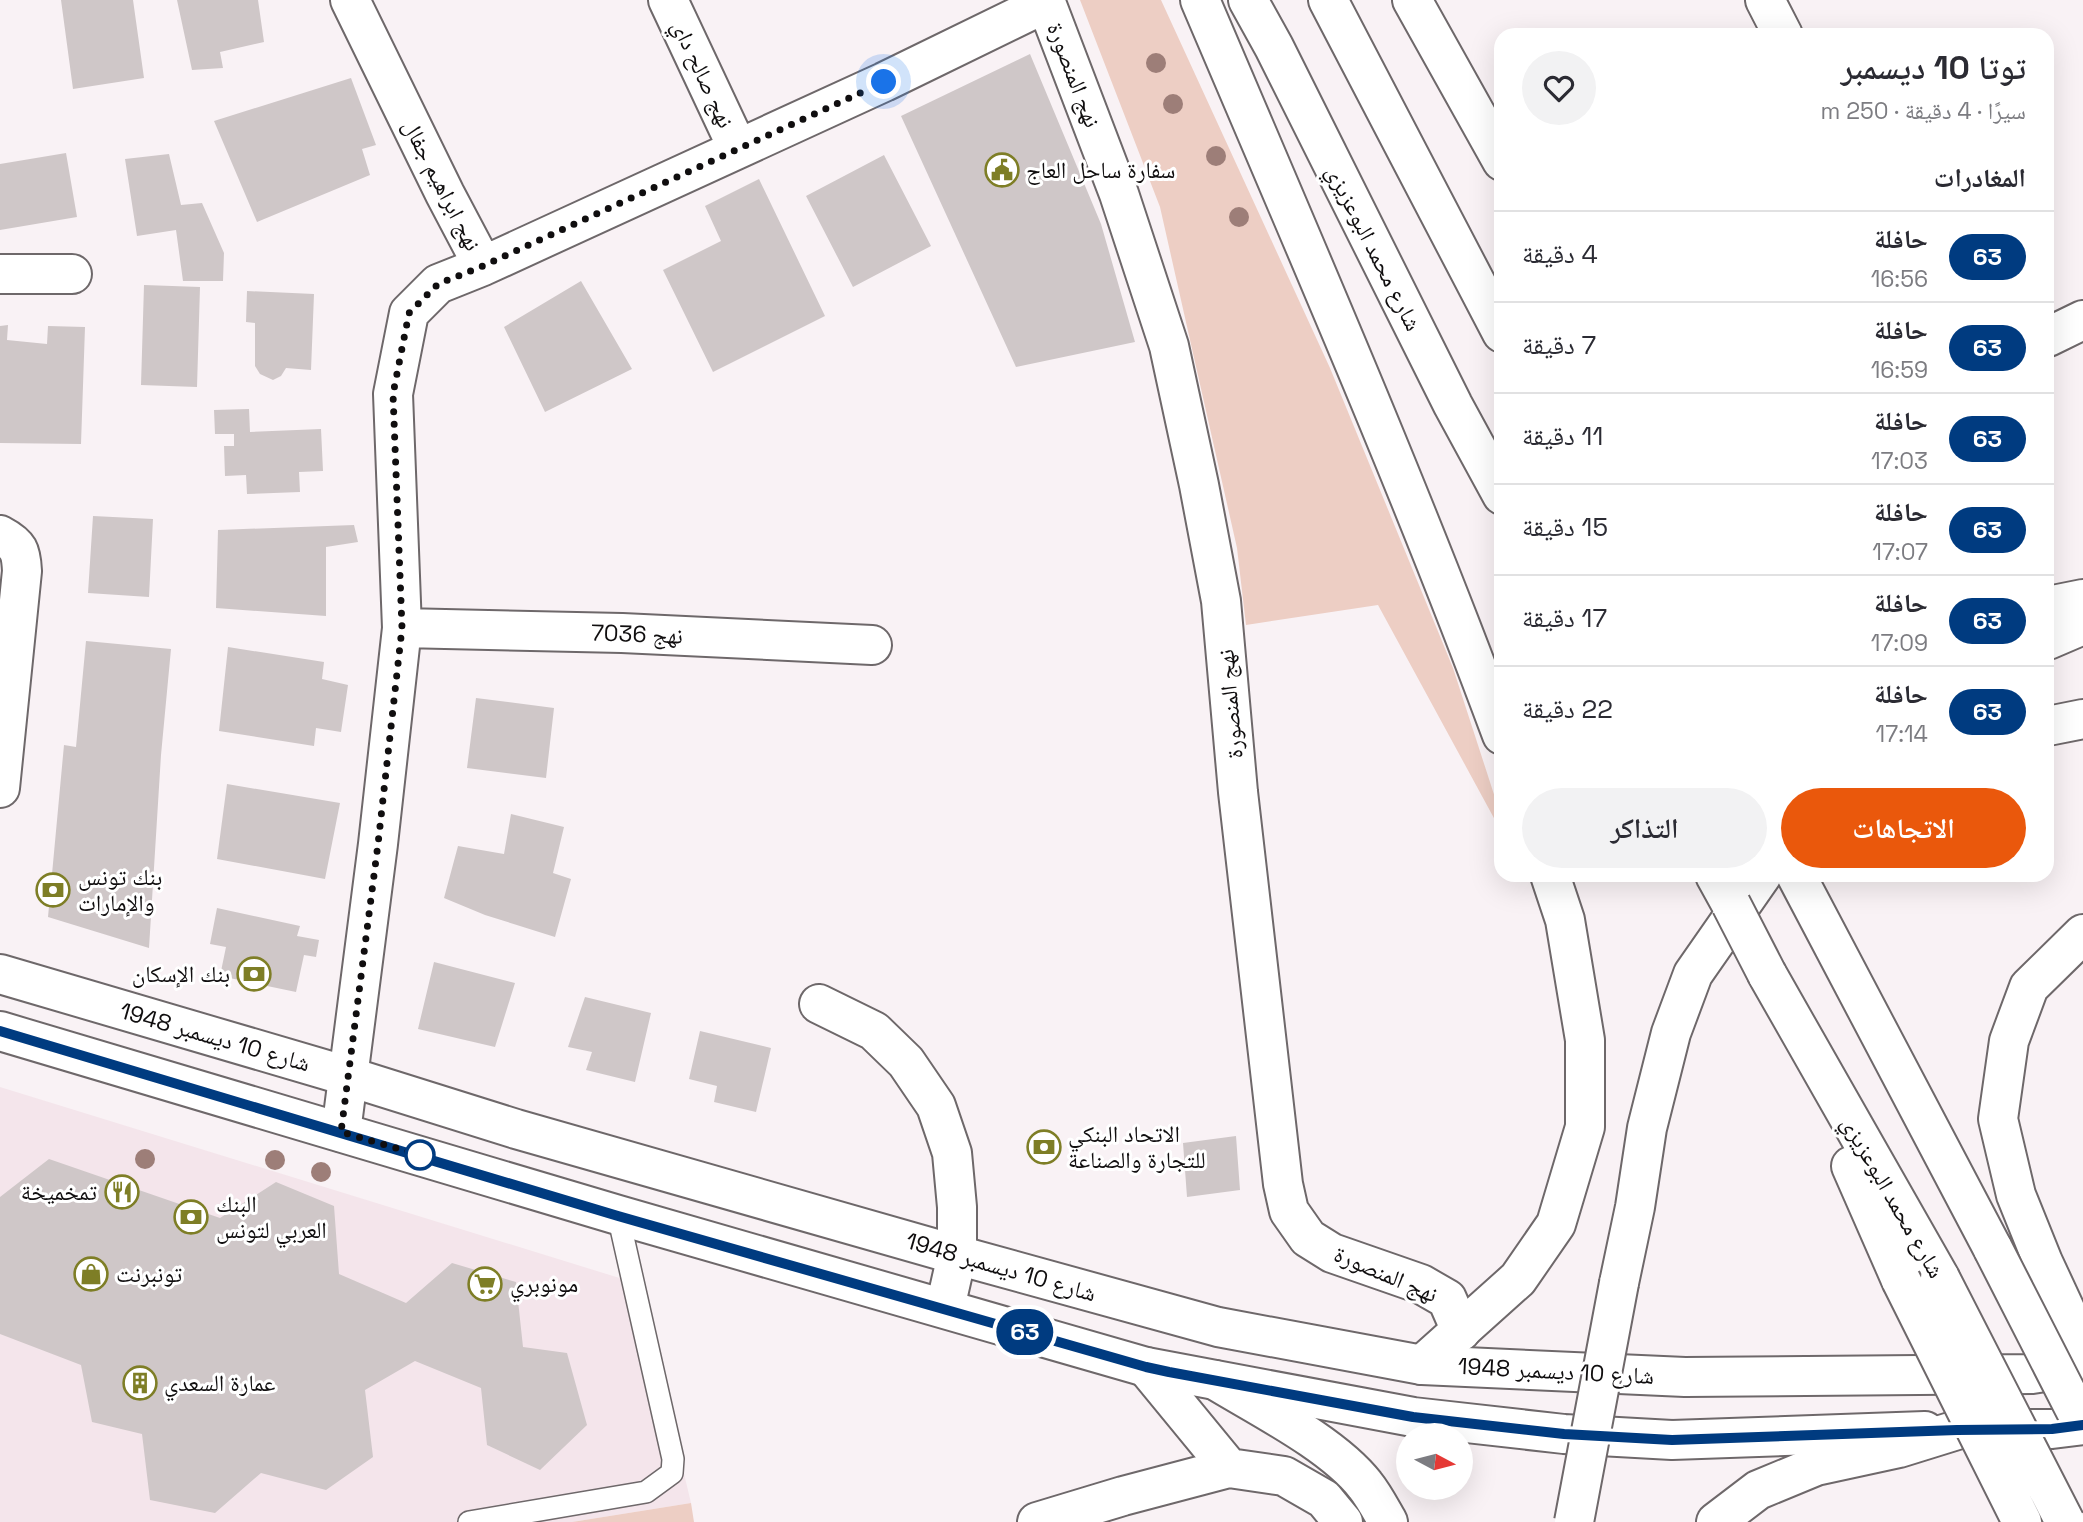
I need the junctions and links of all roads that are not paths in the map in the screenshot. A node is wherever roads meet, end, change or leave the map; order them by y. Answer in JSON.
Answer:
{"nodes":[{"id":1,"x":350,"y":0,"type":"edge"},
{"id":2,"x":668,"y":0,"type":"edge"},
{"id":3,"x":1200,"y":0,"type":"edge"},
{"id":4,"x":1248,"y":0,"type":"edge"},
{"id":5,"x":1328,"y":0,"type":"edge"},
{"id":6,"x":1412,"y":0,"type":"edge"},
{"id":7,"x":1765,"y":0,"type":"edge"},
{"id":8,"x":1046,"y":1,"type":"edge"},
{"id":9,"x":1779,"y":28,"type":"edge"},
{"id":10,"x":1494,"y":147,"type":"edge"},
{"id":11,"x":738,"y":149,"type":"junction"},
{"id":12,"x":483,"y":266,"type":"junction"},
{"id":13,"x":0,"y":274,"type":"edge"},
{"id":14,"x":72,"y":274,"type":"dead end"},
{"id":15,"x":1494,"y":319,"type":"edge"},
{"id":16,"x":2083,"y":320,"type":"edge"},
{"id":17,"x":2054,"y":334,"type":"edge"},
{"id":18,"x":1494,"y":480,"type":"edge"},
{"id":19,"x":0,"y":535,"type":"edge"},
{"id":20,"x":2083,"y":599,"type":"edge"},
{"id":21,"x":2054,"y":606,"type":"edge"},
{"id":22,"x":2083,"y":625,"type":"edge"},
{"id":23,"x":402,"y":628,"type":"junction"},
{"id":24,"x":2054,"y":637,"type":"edge"},
{"id":25,"x":872,"y":645,"type":"dead end"},
{"id":26,"x":1494,"y":715,"type":"edge"},
{"id":27,"x":2083,"y":719,"type":"edge"},
{"id":28,"x":2054,"y":725,"type":"edge"},
{"id":29,"x":0,"y":788,"type":"edge"},
{"id":30,"x":1552,"y":882,"type":"edge"},
{"id":31,"x":1757,"y":882,"type":"edge"},
{"id":32,"x":1803,"y":887,"type":"edge"},
{"id":33,"x":1723,"y":889,"type":"edge"},
{"id":34,"x":2083,"y":934,"type":"edge"},
{"id":35,"x":0,"y":974,"type":"edge"},
{"id":36,"x":1767,"y":974,"type":"junction"},
{"id":37,"x":819,"y":1004,"type":"dead end"},
{"id":38,"x":0,"y":1031,"type":"edge"},
{"id":39,"x":347,"y":1076,"type":"junction"},
{"id":40,"x":341,"y":1132,"type":"junction"},
{"id":41,"x":618,"y":1216,"type":"junction"},
{"id":42,"x":957,"y":1255,"type":"junction"},
{"id":43,"x":945,"y":1308,"type":"junction"},
{"id":44,"x":1461,"y":1331,"type":"junction"},
{"id":45,"x":2083,"y":1348,"type":"edge"},
{"id":46,"x":2083,"y":1354,"type":"edge"},
{"id":47,"x":1422,"y":1365,"type":"junction"},
{"id":48,"x":2083,"y":1366,"type":"edge"},
{"id":49,"x":1146,"y":1367,"type":"junction"},
{"id":50,"x":2032,"y":1374,"type":"junction"},
{"id":51,"x":1215,"y":1380,"type":"junction"},
{"id":52,"x":2083,"y":1425,"type":"edge"},
{"id":53,"x":1957,"y":1430,"type":"junction"},
{"id":54,"x":1229,"y":1468,"type":"junction"},
{"id":55,"x":469,"y":1522,"type":"edge"},
{"id":56,"x":1037,"y":1522,"type":"edge"},
{"id":57,"x":1343,"y":1522,"type":"edge"},
{"id":58,"x":1388,"y":1522,"type":"edge"},
{"id":59,"x":1574,"y":1522,"type":"edge"},
{"id":60,"x":1716,"y":1522,"type":"edge"},
{"id":61,"x":2022,"y":1522,"type":"edge"},
{"id":62,"x":2065,"y":1522,"type":"edge"}],
"edges":[{"from":1,"to":12,"type":"main road","name":"نهج ابراهيم جفال"},
{"from":2,"to":11,"type":"main road","name":"نهج صالح داي"},
{"from":3,"to":26,"type":"main road"},
{"from":4,"to":18,"type":"main road","name":"شارع محمد البوعزيزي"},
{"from":5,"to":15,"type":"main road"},
{"from":6,"to":10,"type":"main road"},
{"from":7,"to":9,"type":"main road"},
{"from":8,"to":11,"type":"main road"},
{"from":8,"to":44,"type":"main road","name":"نهج المنصورة"},
{"from":11,"to":12,"type":"main road"},
{"from":12,"to":23,"type":"main road","name":"نهج ابراهيم جفال"},
{"from":13,"to":14,"type":"main road"},
{"from":16,"to":17,"type":"main road"},
{"from":19,"to":29,"type":"main road"},
{"from":20,"to":21,"type":"main road"},
{"from":22,"to":24,"type":"main road"},
{"from":23,"to":25,"type":"main road","name":"نهج 7036"},
{"from":23,"to":39,"type":"main road","name":"نهج ابراهيم جفال"},
{"from":27,"to":28,"type":"main road"},
{"from":30,"to":44,"type":"main road"},
{"from":31,"to":59,"type":"main road","bridge":true},
{"from":32,"to":52,"type":"main road","bridge":true},
{"from":33,"to":36,"type":"main road","name":"شارع محمد البوعزيزي","bridge":true},
{"from":34,"to":45,"type":"main road"},
{"from":35,"to":39,"type":"main road","name":"شارع 10 ديسمبر 1948"},
{"from":36,"to":61,"type":"main road","bridge":true},
{"from":36,"to":62,"type":"main road","name":"شارع محمد البوعزيزي","bridge":true},
{"from":37,"to":42,"type":"main road"},
{"from":38,"to":40,"type":"main road"},
{"from":39,"to":40,"type":"main road","name":"نهج ابراهيم جفال"},
{"from":39,"to":42,"type":"main road","name":"شارع 10 ديسمبر 1948"},
{"from":40,"to":41,"type":"main road"},
{"from":41,"to":43,"type":"main road"},
{"from":41,"to":55,"type":"lane"},
{"from":42,"to":43,"type":"main road"},
{"from":42,"to":47,"type":"main road","name":"شارع 10 ديسمبر 1948"},
{"from":43,"to":49,"type":"main road"},
{"from":44,"to":47,"type":"main road"},
{"from":46,"to":50,"type":"main road"},
{"from":47,"to":50,"type":"main road","name":"شارع 10 ديسمبر 1948"},
{"from":48,"to":50,"type":"main road"},
{"from":49,"to":51,"type":"main road"},
{"from":49,"to":54,"type":"main road"},
{"from":51,"to":53,"type":"main road"},
{"from":51,"to":58,"type":"main road"},
{"from":52,"to":53,"type":"main road"},
{"from":53,"to":60,"type":"main road"},
{"from":54,"to":56,"type":"main road"},
{"from":54,"to":57,"type":"main road"}]}
